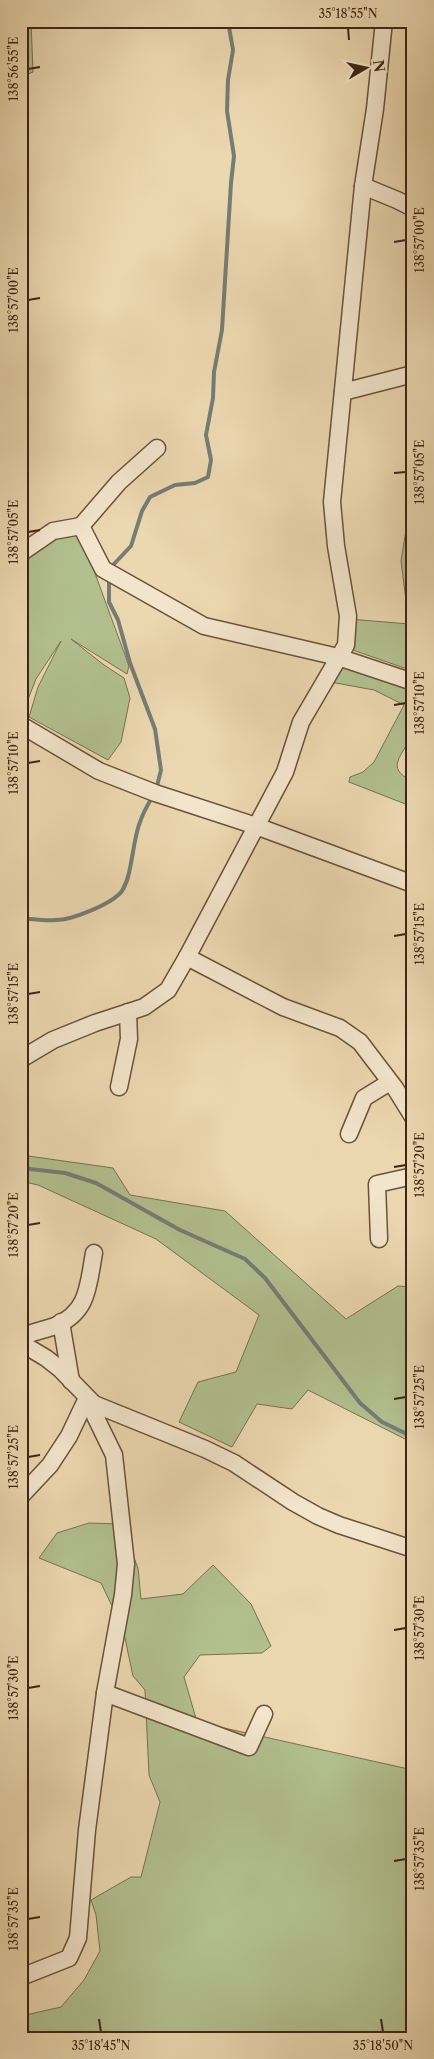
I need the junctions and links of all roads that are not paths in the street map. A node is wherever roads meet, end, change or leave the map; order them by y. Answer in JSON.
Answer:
{"nodes":[{"id":1,"x":384,"y":21,"type":"edge"},
{"id":2,"x":363,"y":186,"type":"junction"},
{"id":3,"x":413,"y":208,"type":"edge"},
{"id":4,"x":413,"y":374,"type":"edge"},
{"id":5,"x":343,"y":392,"type":"junction"},
{"id":6,"x":157,"y":448,"type":"dead end"},
{"id":7,"x":81,"y":526,"type":"junction"},
{"id":8,"x":21,"y":553,"type":"edge"},
{"id":9,"x":338,"y":657,"type":"junction"},
{"id":10,"x":413,"y":682,"type":"edge"},
{"id":11,"x":21,"y":725,"type":"edge"},
{"id":12,"x":256,"y":826,"type":"junction"},
{"id":13,"x":413,"y":884,"type":"edge"},
{"id":14,"x":188,"y":957,"type":"junction"},
{"id":15,"x":128,"y":1012,"type":"junction"},
{"id":16,"x":21,"y":1059,"type":"edge"},
{"id":17,"x":390,"y":1082,"type":"junction"},
{"id":18,"x":119,"y":1087,"type":"dead end"},
{"id":19,"x":413,"y":1117,"type":"edge"},
{"id":20,"x":350,"y":1134,"type":"dead end"},
{"id":21,"x":413,"y":1176,"type":"edge"},
{"id":22,"x":379,"y":1238,"type":"dead end"},
{"id":23,"x":94,"y":1253,"type":"dead end"},
{"id":24,"x":61,"y":1322,"type":"junction"},
{"id":25,"x":21,"y":1337,"type":"edge"},
{"id":26,"x":21,"y":1344,"type":"edge"},
{"id":27,"x":71,"y":1382,"type":"junction"},
{"id":28,"x":90,"y":1401,"type":"junction"},
{"id":29,"x":21,"y":1496,"type":"edge"},
{"id":30,"x":413,"y":1549,"type":"edge"},
{"id":31,"x":105,"y":1693,"type":"junction"},
{"id":32,"x":264,"y":1714,"type":"dead end"},
{"id":33,"x":21,"y":1976,"type":"edge"}],
"edges":[{"from":1,"to":2,"type":"street"},
{"from":2,"to":3,"type":"street"},
{"from":2,"to":5,"type":"street"},
{"from":4,"to":5,"type":"street"},
{"from":5,"to":9,"type":"street"},
{"from":6,"to":7,"type":"street"},
{"from":7,"to":8,"type":"street"},
{"from":7,"to":9,"type":"street"},
{"from":9,"to":10,"type":"street"},
{"from":9,"to":12,"type":"street"},
{"from":11,"to":12,"type":"street"},
{"from":12,"to":13,"type":"street"},
{"from":12,"to":14,"type":"street"},
{"from":14,"to":15,"type":"street"},
{"from":14,"to":17,"type":"street"},
{"from":15,"to":16,"type":"street"},
{"from":15,"to":18,"type":"street"},
{"from":17,"to":19,"type":"street"},
{"from":17,"to":20,"type":"street"},
{"from":21,"to":22,"type":"street"},
{"from":23,"to":24,"type":"street"},
{"from":24,"to":25,"type":"street"},
{"from":24,"to":27,"type":"street"},
{"from":26,"to":27,"type":"street"},
{"from":27,"to":28,"type":"street"},
{"from":28,"to":29,"type":"street"},
{"from":28,"to":30,"type":"street"},
{"from":28,"to":31,"type":"street"},
{"from":31,"to":32,"type":"street"},
{"from":31,"to":33,"type":"street"}]}
